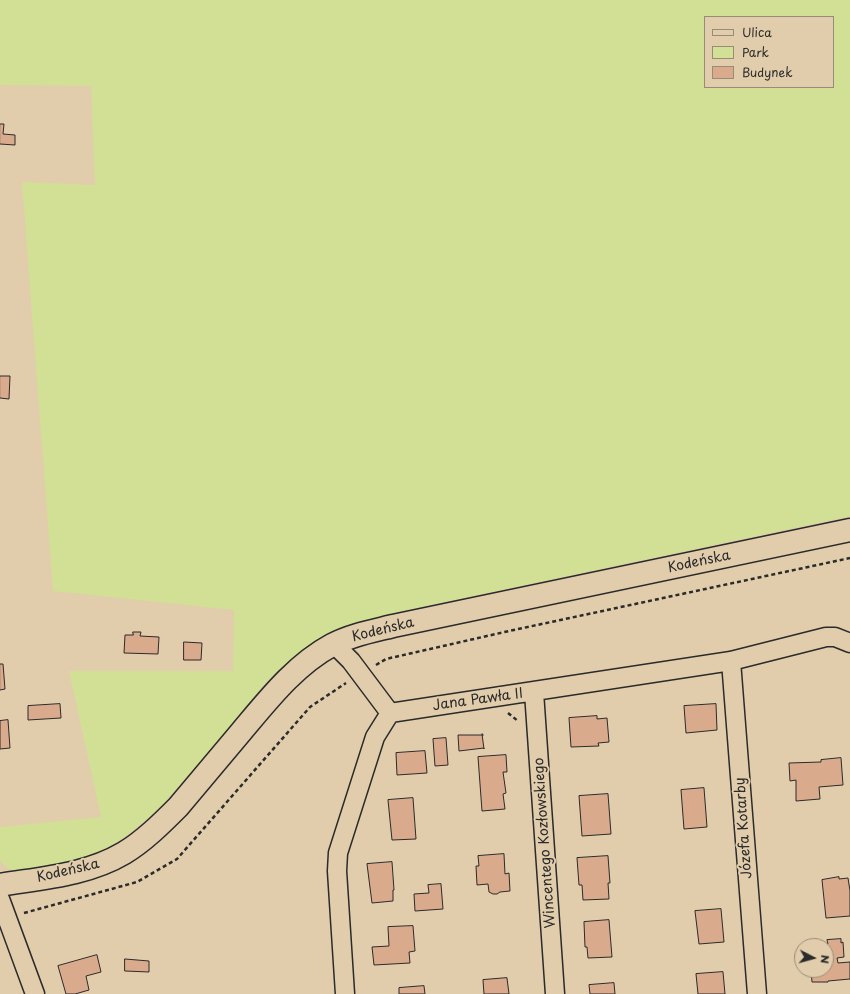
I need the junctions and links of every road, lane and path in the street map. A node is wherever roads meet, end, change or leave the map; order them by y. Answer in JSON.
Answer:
{"nodes":[{"id":1,"x":850,"y":530,"type":"edge"},
{"id":2,"x":850,"y":643,"type":"edge"},
{"id":3,"x":334,"y":644,"type":"junction"},
{"id":4,"x":731,"y":662,"type":"junction"},
{"id":5,"x":534,"y":692,"type":"junction"},
{"id":6,"x":504,"y":710,"type":"dead end"},
{"id":7,"x":390,"y":713,"type":"junction"},
{"id":8,"x":521,"y":724,"type":"dead end"},
{"id":9,"x":0,"y":885,"type":"edge"},
{"id":10,"x":0,"y":898,"type":"edge"},
{"id":11,"x":35,"y":994,"type":"edge"},
{"id":12,"x":345,"y":994,"type":"edge"},
{"id":13,"x":555,"y":994,"type":"edge"},
{"id":14,"x":757,"y":994,"type":"edge"}],
"edges":[{"from":1,"to":3,"type":"main road","name":"Kodeńska"},
{"from":2,"to":4,"type":"street","name":"Jana Pawła II"},
{"from":3,"to":7,"type":"street"},
{"from":3,"to":9,"type":"main road","name":"Kodeńska"},
{"from":4,"to":5,"type":"street","name":"Jana Pawła II"},
{"from":4,"to":14,"type":"street","name":"Józefa Kotarby"},
{"from":5,"to":7,"type":"street","name":"Jana Pawła II"},
{"from":5,"to":13,"type":"street","name":"Wincentego Kozłowskiego"},
{"from":6,"to":8,"type":"path"},
{"from":7,"to":12,"type":"street"},
{"from":10,"to":11,"type":"street"}]}
